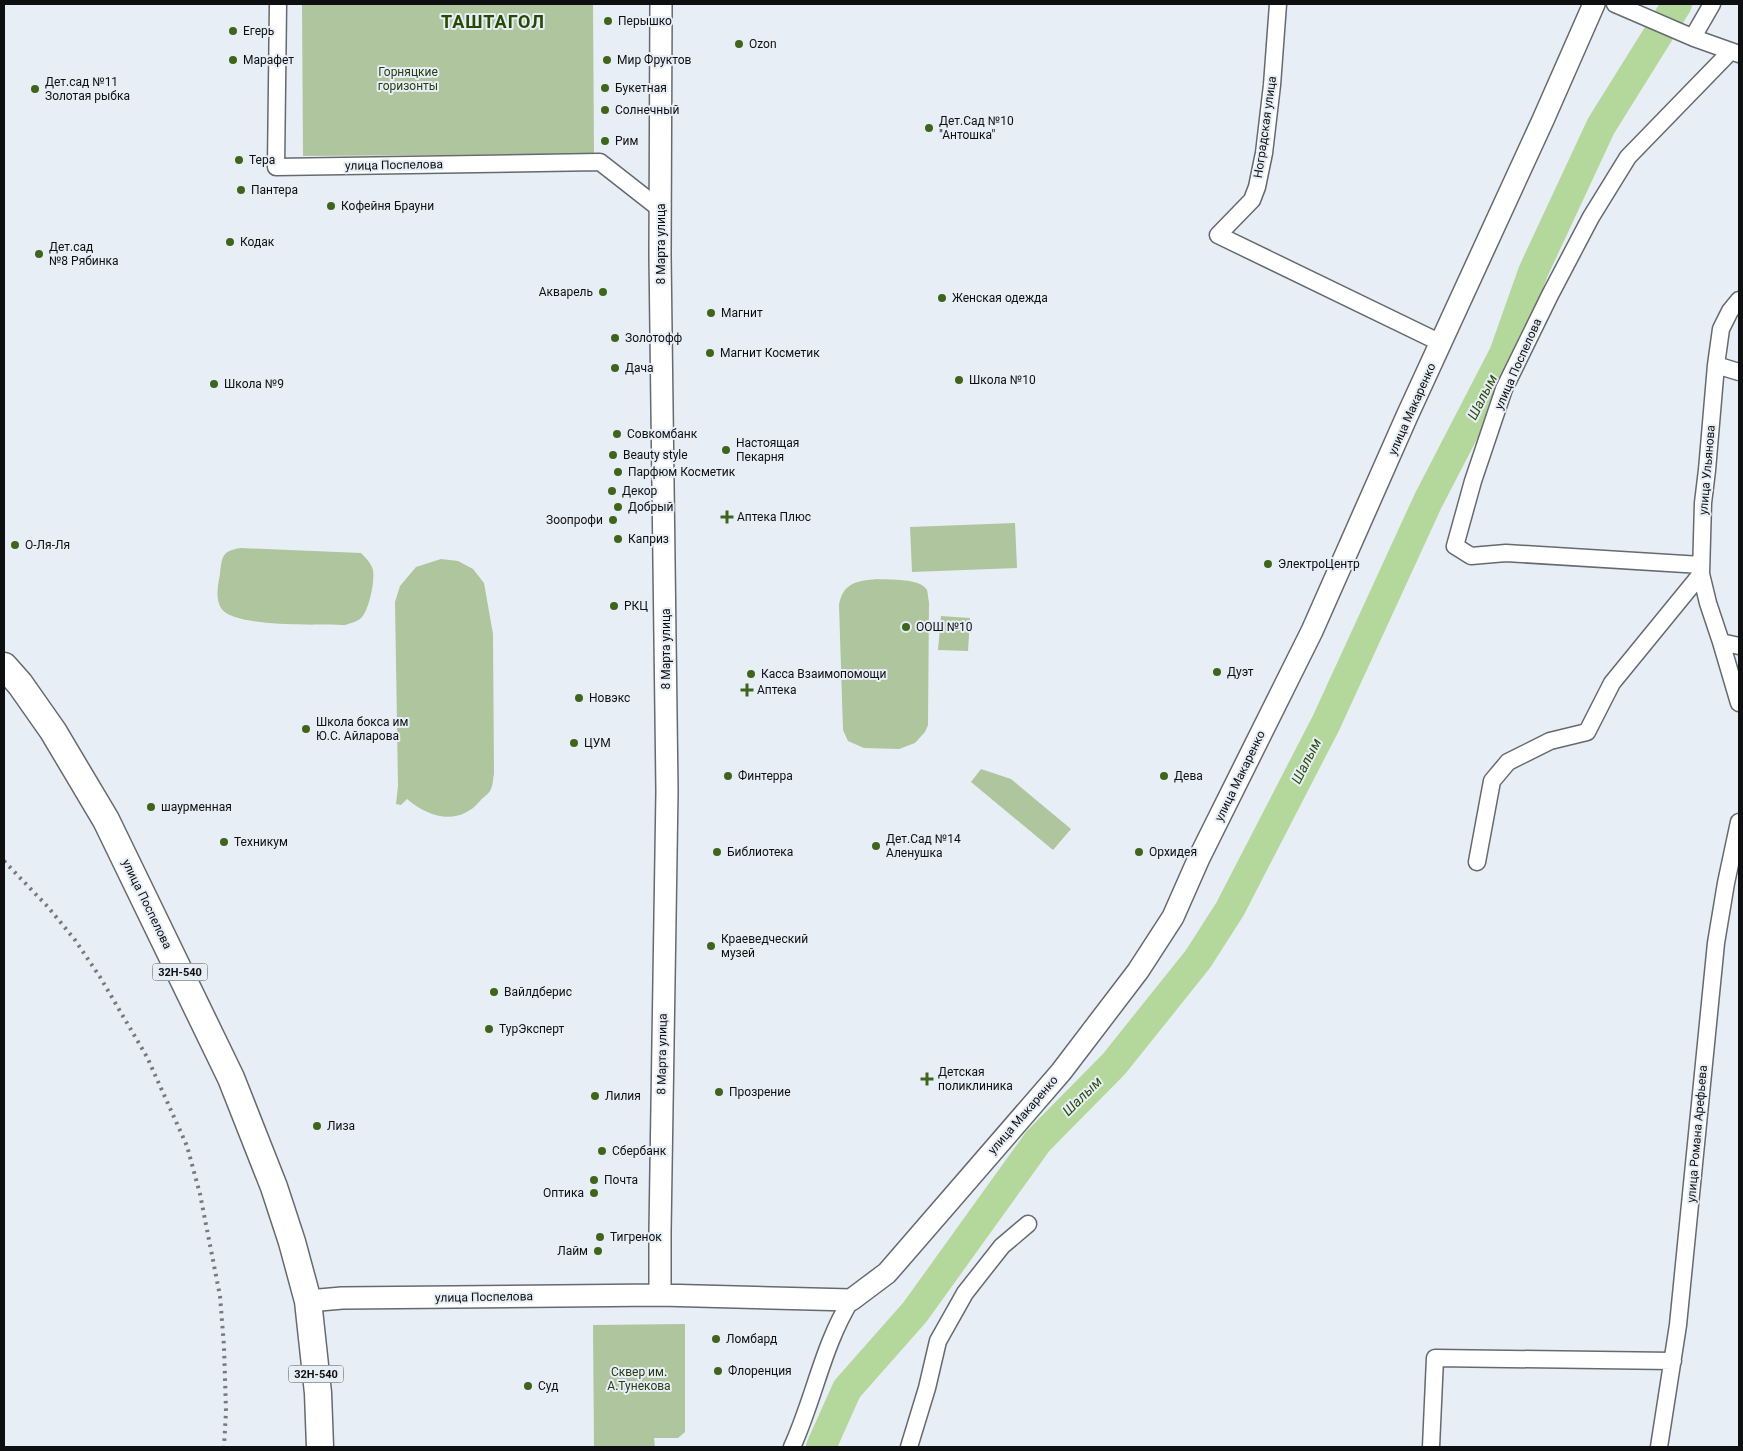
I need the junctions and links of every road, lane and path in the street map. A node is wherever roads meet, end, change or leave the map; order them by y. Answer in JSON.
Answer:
{"nodes":[{"id":1,"x":278,"y":4,"type":"edge"},
{"id":2,"x":661,"y":4,"type":"edge"},
{"id":3,"x":1278,"y":4,"type":"edge"},
{"id":4,"x":1594,"y":4,"type":"edge"},
{"id":5,"x":1615,"y":4,"type":"edge"},
{"id":6,"x":1712,"y":4,"type":"edge"},
{"id":7,"x":1693,"y":37,"type":"junction"},
{"id":8,"x":1735,"y":52,"type":"edge"},
{"id":9,"x":660,"y":209,"type":"junction"},
{"id":10,"x":1739,"y":300,"type":"edge"},
{"id":11,"x":1441,"y":343,"type":"junction"},
{"id":12,"x":1716,"y":365,"type":"junction"},
{"id":13,"x":1739,"y":372,"type":"edge"},
{"id":14,"x":1701,"y":569,"type":"junction"},
{"id":15,"x":1722,"y":642,"type":"junction"},
{"id":16,"x":1739,"y":646,"type":"edge"},
{"id":17,"x":4,"y":666,"type":"edge"},
{"id":18,"x":1739,"y":702,"type":"edge"},
{"id":19,"x":1739,"y":822,"type":"edge"},
{"id":20,"x":1477,"y":862,"type":"dead end"},
{"id":21,"x":1028,"y":1224,"type":"dead end"},
{"id":22,"x":660,"y":1295,"type":"junction"},
{"id":23,"x":850,"y":1300,"type":"junction"},
{"id":24,"x":308,"y":1301,"type":"junction"},
{"id":25,"x":1673,"y":1361,"type":"junction"},
{"id":26,"x":320,"y":1447,"type":"edge"},
{"id":27,"x":792,"y":1447,"type":"edge"},
{"id":28,"x":909,"y":1447,"type":"edge"},
{"id":29,"x":1431,"y":1447,"type":"edge"},
{"id":30,"x":1659,"y":1447,"type":"edge"}],
"edges":[{"from":1,"to":9,"type":"street","name":"улица Поспелова"},
{"from":2,"to":9,"type":"street","name":"8 Марта улица"},
{"from":3,"to":11,"type":"street","name":"Ноградская улица"},
{"from":4,"to":11,"type":"street","name":"улица Макаренко"},
{"from":5,"to":7,"type":"street"},
{"from":6,"to":7,"type":"street"},
{"from":7,"to":8,"type":"street"},
{"from":8,"to":14,"type":"street","name":"улица Поспелова"},
{"from":9,"to":22,"type":"street","name":"8 Марта улица"},
{"from":10,"to":12,"type":"street","name":"улица Ульянова"},
{"from":11,"to":23,"type":"street","name":"улица Макаренко"},
{"from":12,"to":13,"type":"street"},
{"from":12,"to":14,"type":"street","name":"улица Ульянова"},
{"from":14,"to":15,"type":"street","name":"улица Ульянова"},
{"from":14,"to":20,"type":"street"},
{"from":15,"to":16,"type":"street"},
{"from":15,"to":18,"type":"street","name":"улица Ульянова"},
{"from":17,"to":24,"type":"main road","name":"улица Поспелова","number":"32Н-540"},
{"from":19,"to":25,"type":"street","name":"улица Романа Арефьева"},
{"from":21,"to":28,"type":"street"},
{"from":22,"to":23,"type":"street"},
{"from":22,"to":24,"type":"street","name":"улица Поспелова"},
{"from":23,"to":27,"type":"street"},
{"from":24,"to":26,"type":"main road","name":"улица Поспелова","number":"32Н-540"},
{"from":25,"to":29,"type":"street"},
{"from":25,"to":30,"type":"street","name":"улица Романа Арефьева"}]}
